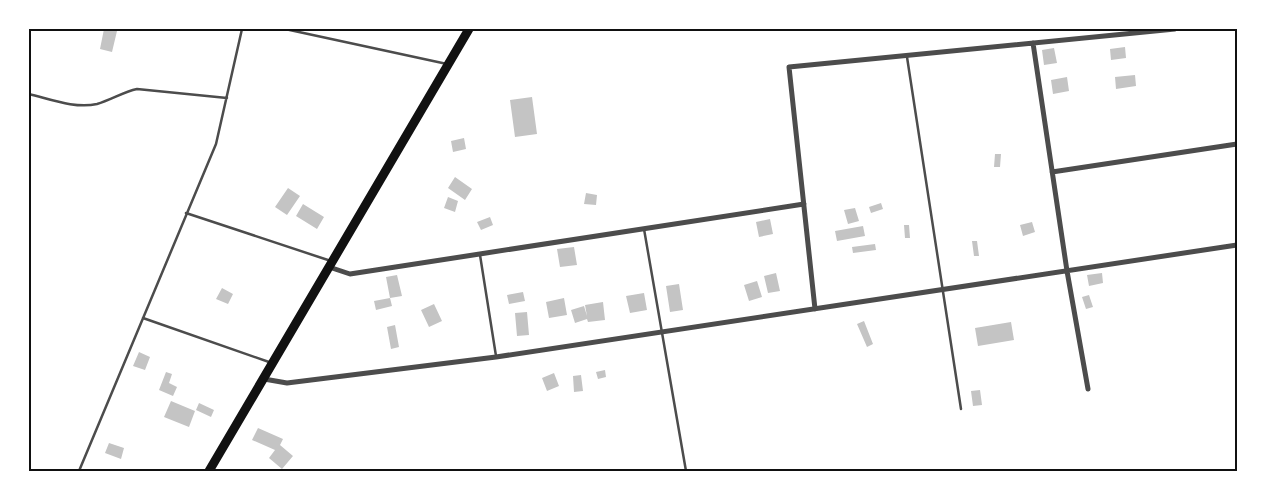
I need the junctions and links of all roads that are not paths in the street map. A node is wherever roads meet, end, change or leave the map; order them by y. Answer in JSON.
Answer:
{"nodes":[{"id":1,"x":242,"y":29,"type":"edge"},
{"id":2,"x":285,"y":29,"type":"edge"},
{"id":3,"x":469,"y":29,"type":"edge"},
{"id":4,"x":1175,"y":29,"type":"edge"},
{"id":5,"x":1033,"y":42,"type":"junction"},
{"id":6,"x":907,"y":55,"type":"junction"},
{"id":7,"x":449,"y":64,"type":"junction"},
{"id":8,"x":29,"y":94,"type":"edge"},
{"id":9,"x":227,"y":98,"type":"junction"},
{"id":10,"x":1237,"y":144,"type":"edge"},
{"id":11,"x":1052,"y":172,"type":"junction"},
{"id":12,"x":804,"y":204,"type":"junction"},
{"id":13,"x":186,"y":213,"type":"junction"},
{"id":14,"x":644,"y":229,"type":"junction"},
{"id":15,"x":1237,"y":245,"type":"edge"},
{"id":16,"x":480,"y":254,"type":"junction"},
{"id":17,"x":331,"y":264,"type":"junction"},
{"id":18,"x":1067,"y":271,"type":"junction"},
{"id":19,"x":943,"y":290,"type":"junction"},
{"id":20,"x":815,"y":309,"type":"junction"},
{"id":21,"x":143,"y":318,"type":"junction"},
{"id":22,"x":662,"y":333,"type":"junction"},
{"id":23,"x":496,"y":357,"type":"junction"},
{"id":24,"x":273,"y":364,"type":"junction"},
{"id":25,"x":264,"y":378,"type":"junction"},
{"id":26,"x":1088,"y":390,"type":"dead end"},
{"id":27,"x":961,"y":408,"type":"dead end"},
{"id":28,"x":79,"y":471,"type":"edge"},
{"id":29,"x":209,"y":471,"type":"edge"},
{"id":30,"x":686,"y":471,"type":"edge"}],
"edges":[{"from":1,"to":9,"type":"lane"},
{"from":2,"to":7,"type":"lane"},
{"from":3,"to":7,"type":"main road"},
{"from":4,"to":5,"type":"street"},
{"from":5,"to":6,"type":"street"},
{"from":5,"to":11,"type":"street"},
{"from":6,"to":12,"type":"street"},
{"from":6,"to":19,"type":"lane"},
{"from":7,"to":17,"type":"main road"},
{"from":8,"to":9,"type":"lane"},
{"from":9,"to":13,"type":"lane"},
{"from":10,"to":11,"type":"street"},
{"from":11,"to":18,"type":"street"},
{"from":12,"to":14,"type":"street"},
{"from":12,"to":20,"type":"street"},
{"from":13,"to":17,"type":"lane"},
{"from":13,"to":21,"type":"lane"},
{"from":14,"to":16,"type":"street"},
{"from":14,"to":22,"type":"lane"},
{"from":15,"to":18,"type":"street"},
{"from":16,"to":17,"type":"street"},
{"from":16,"to":23,"type":"lane"},
{"from":17,"to":24,"type":"main road"},
{"from":18,"to":19,"type":"street"},
{"from":18,"to":26,"type":"street"},
{"from":19,"to":20,"type":"street"},
{"from":19,"to":27,"type":"lane"},
{"from":20,"to":22,"type":"street"},
{"from":21,"to":24,"type":"lane"},
{"from":21,"to":28,"type":"lane"},
{"from":22,"to":23,"type":"street"},
{"from":22,"to":30,"type":"lane"},
{"from":23,"to":25,"type":"street"},
{"from":24,"to":25,"type":"main road"},
{"from":25,"to":29,"type":"main road"}]}
